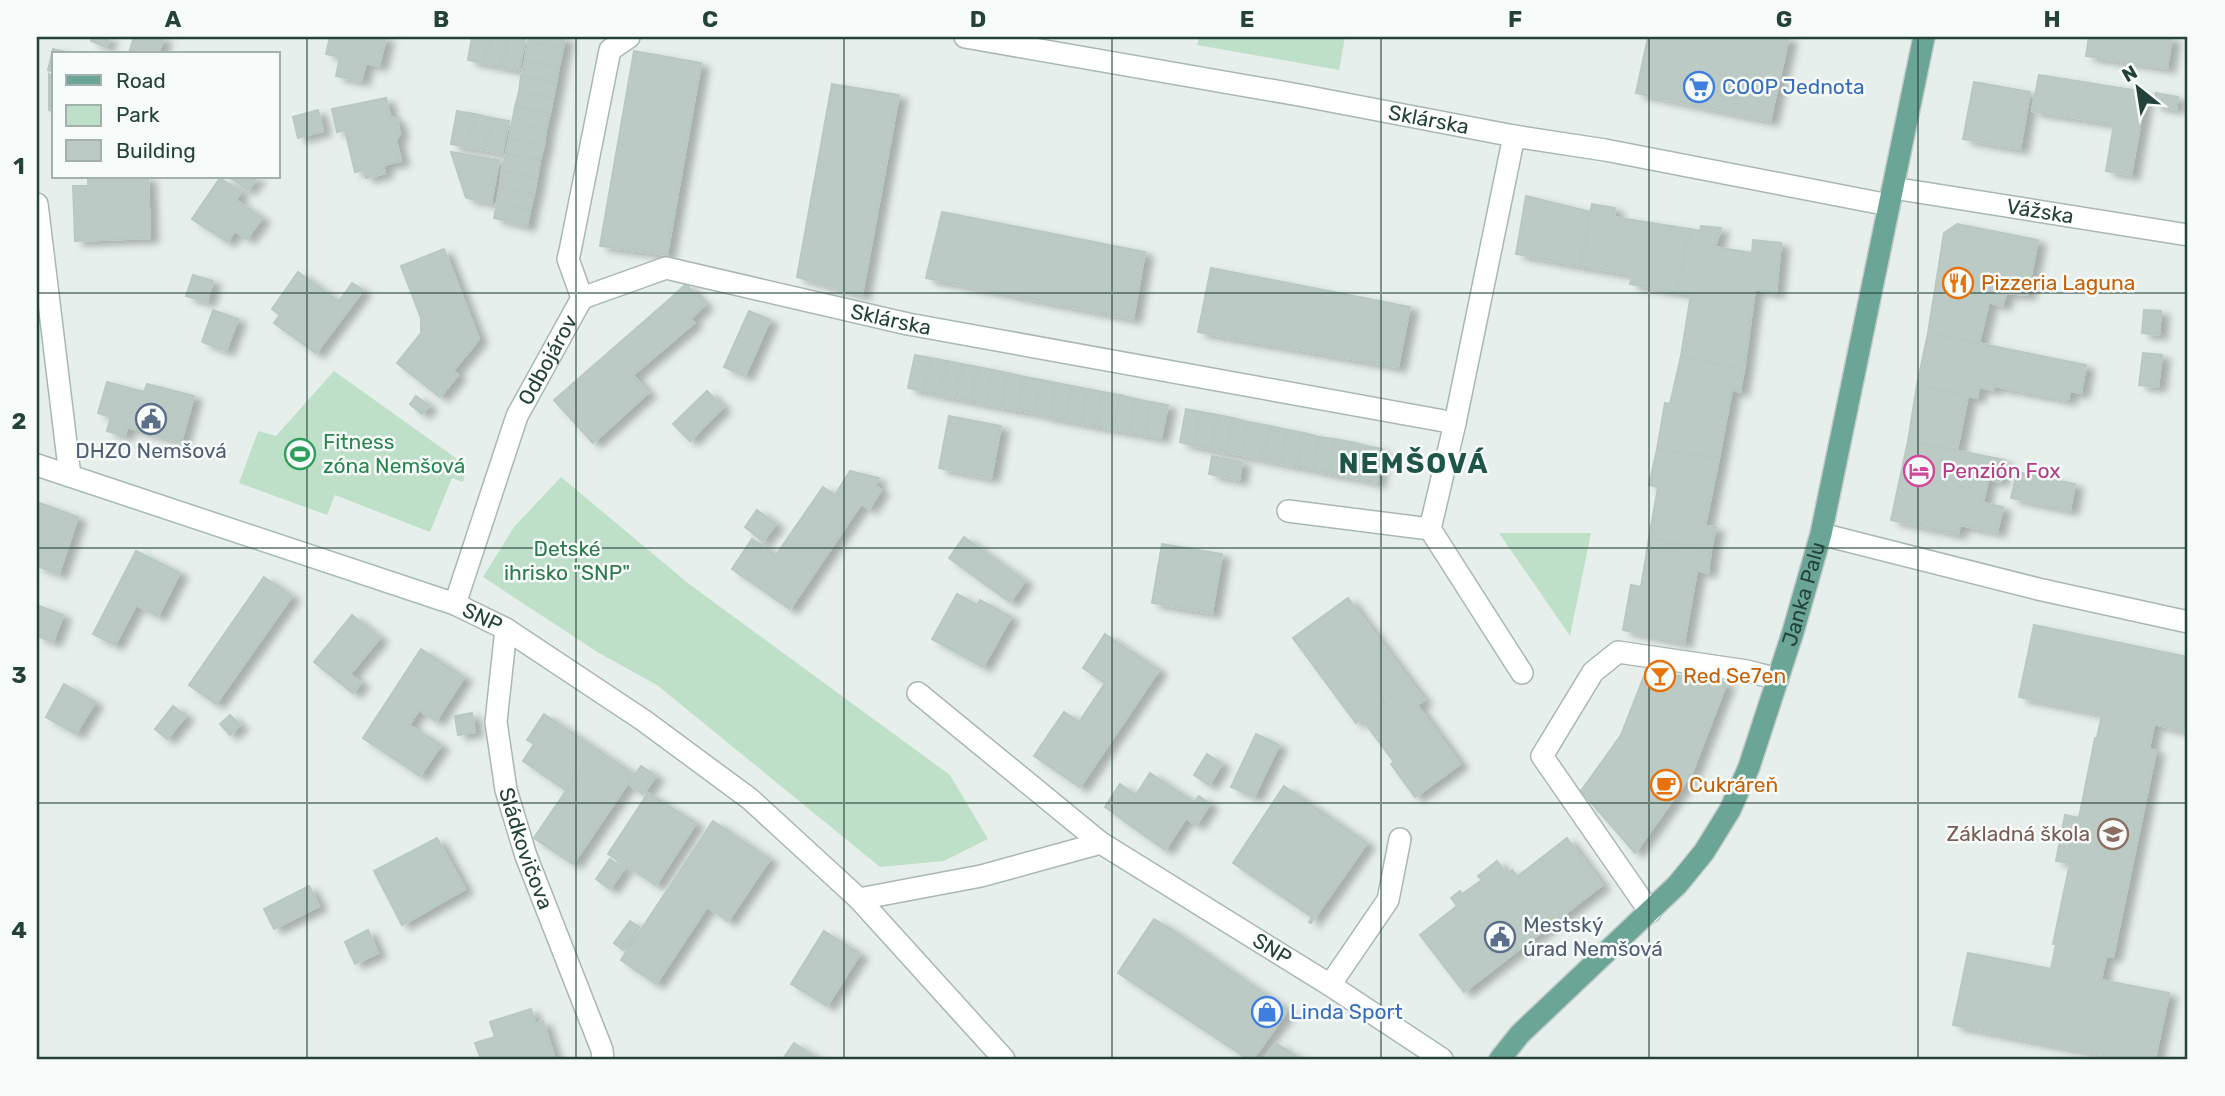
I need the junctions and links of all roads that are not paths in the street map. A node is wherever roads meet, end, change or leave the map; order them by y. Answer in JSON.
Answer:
{"nodes":[{"id":1,"x":629,"y":37,"type":"edge"},
{"id":2,"x":965,"y":37,"type":"edge"},
{"id":3,"x":1924,"y":37,"type":"edge"},
{"id":4,"x":1514,"y":136,"type":"junction"},
{"id":5,"x":1891,"y":197,"type":"junction"},
{"id":6,"x":37,"y":204,"type":"edge"},
{"id":7,"x":2188,"y":234,"type":"edge"},
{"id":8,"x":582,"y":298,"type":"junction"},
{"id":9,"x":1455,"y":424,"type":"junction"},
{"id":10,"x":37,"y":465,"type":"edge"},
{"id":11,"x":70,"y":475,"type":"junction"},
{"id":12,"x":1288,"y":511,"type":"dead end"},
{"id":13,"x":1430,"y":529,"type":"junction"},
{"id":14,"x":1821,"y":534,"type":"junction"},
{"id":15,"x":455,"y":604,"type":"junction"},
{"id":16,"x":2188,"y":622,"type":"edge"},
{"id":17,"x":506,"y":629,"type":"junction"},
{"id":18,"x":1522,"y":673,"type":"dead end"},
{"id":19,"x":1778,"y":679,"type":"junction"},
{"id":20,"x":918,"y":693,"type":"dead end"},
{"id":21,"x":1400,"y":839,"type":"dead end"},
{"id":22,"x":1101,"y":843,"type":"junction"},
{"id":23,"x":859,"y":899,"type":"junction"},
{"id":24,"x":1650,"y":912,"type":"junction"},
{"id":25,"x":1330,"y":985,"type":"junction"},
{"id":26,"x":603,"y":1059,"type":"edge"},
{"id":27,"x":1004,"y":1059,"type":"edge"},
{"id":28,"x":1441,"y":1059,"type":"edge"},
{"id":29,"x":1500,"y":1059,"type":"edge"}],
"edges":[{"from":1,"to":8,"type":"street","name":"Odbojárov"},
{"from":2,"to":4,"type":"street","name":"Sklárska"},
{"from":3,"to":5,"type":"main road","name":"Janka Palu"},
{"from":4,"to":5,"type":"street","name":"Sklárska"},
{"from":4,"to":9,"type":"street"},
{"from":5,"to":7,"type":"street","name":"Vážska"},
{"from":5,"to":14,"type":"main road","name":"Janka Palu"},
{"from":6,"to":11,"type":"street"},
{"from":8,"to":9,"type":"street","name":"Sklárska"},
{"from":8,"to":15,"type":"street","name":"Odbojárov"},
{"from":9,"to":13,"type":"street"},
{"from":10,"to":11,"type":"street","name":"SNP"},
{"from":11,"to":15,"type":"street","name":"SNP"},
{"from":12,"to":13,"type":"street"},
{"from":13,"to":18,"type":"street"},
{"from":14,"to":16,"type":"street"},
{"from":14,"to":19,"type":"main road","name":"Janka Palu"},
{"from":15,"to":17,"type":"street","name":"SNP"},
{"from":17,"to":23,"type":"street","name":"SNP"},
{"from":17,"to":26,"type":"street","name":"Sládkovičova"},
{"from":19,"to":24,"type":"main road","name":"Janka Palu"},
{"from":19,"to":24,"type":"street"},
{"from":20,"to":22,"type":"street","name":"SNP"},
{"from":21,"to":25,"type":"street"},
{"from":22,"to":23,"type":"street"},
{"from":22,"to":25,"type":"street","name":"SNP"},
{"from":23,"to":27,"type":"street","name":"SNP"},
{"from":24,"to":29,"type":"main road","name":"Janka Palu"},
{"from":25,"to":28,"type":"street","name":"SNP"}]}
